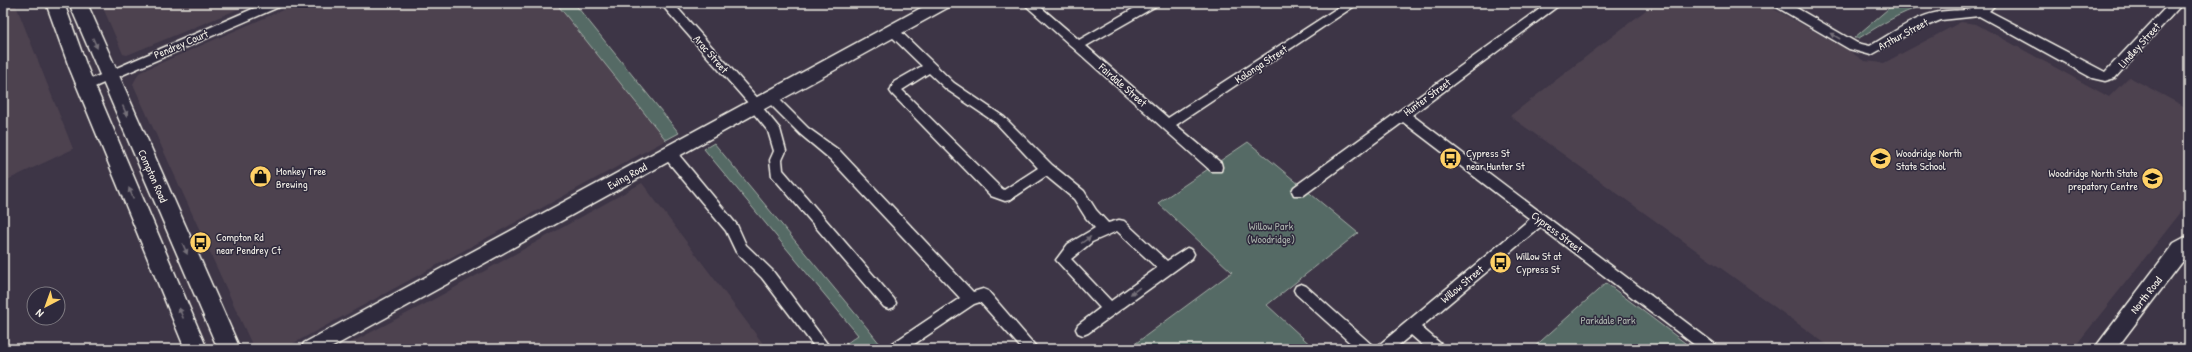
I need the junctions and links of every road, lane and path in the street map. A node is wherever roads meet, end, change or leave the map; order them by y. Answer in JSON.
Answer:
{"nodes":[{"id":1,"x":55,"y":3,"type":"edge"},
{"id":2,"x":78,"y":3,"type":"edge"},
{"id":3,"x":277,"y":3,"type":"edge"},
{"id":4,"x":666,"y":3,"type":"edge"},
{"id":5,"x":943,"y":3,"type":"edge"},
{"id":6,"x":1029,"y":3,"type":"edge"},
{"id":7,"x":1152,"y":3,"type":"edge"},
{"id":8,"x":1353,"y":3,"type":"edge"},
{"id":9,"x":1556,"y":3,"type":"edge"},
{"id":10,"x":1991,"y":3,"type":"edge"},
{"id":11,"x":2177,"y":3,"type":"edge"},
{"id":12,"x":1782,"y":4,"type":"edge"},
{"id":13,"x":1981,"y":12,"type":"junction"},
{"id":14,"x":893,"y":30,"type":"junction"},
{"id":15,"x":1077,"y":46,"type":"junction"},
{"id":16,"x":930,"y":67,"type":"junction"},
{"id":17,"x":109,"y":75,"type":"junction"},
{"id":18,"x":86,"y":86,"type":"junction"},
{"id":19,"x":760,"y":103,"type":"junction"},
{"id":20,"x":1403,"y":115,"type":"junction"},
{"id":21,"x":1168,"y":124,"type":"junction"},
{"id":22,"x":669,"y":153,"type":"junction"},
{"id":23,"x":1216,"y":167,"type":"dead end"},
{"id":24,"x":1047,"y":169,"type":"junction"},
{"id":25,"x":1299,"y":191,"type":"dead end"},
{"id":26,"x":1540,"y":219,"type":"junction"},
{"id":27,"x":1104,"y":228,"type":"junction"},
{"id":28,"x":2189,"y":243,"type":"edge"},
{"id":29,"x":1187,"y":254,"type":"dead end"},
{"id":30,"x":1166,"y":268,"type":"junction"},
{"id":31,"x":1301,"y":290,"type":"dead end"},
{"id":32,"x":970,"y":299,"type":"junction"},
{"id":33,"x":889,"y":303,"type":"dead end"},
{"id":34,"x":1110,"y":309,"type":"junction"},
{"id":35,"x":1411,"y":326,"type":"junction"},
{"id":36,"x":1083,"y":329,"type":"dead end"},
{"id":37,"x":196,"y":349,"type":"edge"},
{"id":38,"x":229,"y":349,"type":"edge"},
{"id":39,"x":312,"y":349,"type":"edge"},
{"id":40,"x":824,"y":349,"type":"edge"},
{"id":41,"x":896,"y":349,"type":"edge"},
{"id":42,"x":1031,"y":349,"type":"edge"},
{"id":43,"x":1367,"y":349,"type":"edge"},
{"id":44,"x":1384,"y":349,"type":"edge"},
{"id":45,"x":1437,"y":349,"type":"edge"},
{"id":46,"x":1711,"y":349,"type":"edge"},
{"id":47,"x":2104,"y":349,"type":"edge"}],
"edges":[{"from":1,"to":18,"type":"main road"},
{"from":2,"to":17,"type":"main road","name":"Compton Road","one_way":true},
{"from":3,"to":17,"type":"street","name":"Pendrey Court"},
{"from":4,"to":19,"type":"street","name":"Arac Street"},
{"from":5,"to":14,"type":"main road","name":"Ewing Road"},
{"from":6,"to":15,"type":"street","name":"Fairdale Street"},
{"from":7,"to":15,"type":"street"},
{"from":8,"to":21,"type":"street","name":"Kolonga Street"},
{"from":9,"to":20,"type":"street","name":"Hunter Street"},
{"from":10,"to":13,"type":"street"},
{"from":11,"to":13,"type":"street","name":"Lindley Street"},
{"from":13,"to":12,"type":"street","name":"Arthur Street","one_way":true},
{"from":14,"to":16,"type":"street"},
{"from":14,"to":19,"type":"main road","name":"Ewing Road"},
{"from":15,"to":21,"type":"street","name":"Fairdale Street"},
{"from":16,"to":24,"type":"street"},
{"from":16,"to":24,"type":"street"},
{"from":17,"to":18,"type":"street","name":"Pendrey Court"},
{"from":17,"to":38,"type":"main road","name":"Compton Road","one_way":true},
{"from":37,"to":18,"type":"main road","one_way":true},
{"from":19,"to":22,"type":"main road","name":"Ewing Road"},
{"from":19,"to":32,"type":"street"},
{"from":19,"to":33,"type":"street"},
{"from":20,"to":25,"type":"street","name":"Hunter Street"},
{"from":20,"to":26,"type":"street","name":"Cypress Street"},
{"from":21,"to":23,"type":"street","name":"Fairdale Street"},
{"from":22,"to":39,"type":"main road","name":"Ewing Road"},
{"from":22,"to":40,"type":"street"},
{"from":24,"to":27,"type":"street"},
{"from":26,"to":35,"type":"street","name":"Willow Street"},
{"from":26,"to":46,"type":"street","name":"Cypress Street"},
{"from":27,"to":30,"type":"street"},
{"from":34,"to":27,"type":"street","one_way":true},
{"from":28,"to":47,"type":"main road","name":"North Road"},
{"from":29,"to":30,"type":"street"},
{"from":30,"to":34,"type":"street","one_way":true},
{"from":31,"to":43,"type":"street"},
{"from":32,"to":41,"type":"street"},
{"from":32,"to":42,"type":"street"},
{"from":34,"to":36,"type":"street"},
{"from":35,"to":44,"type":"street","name":"Willow Street"},
{"from":35,"to":45,"type":"street"}]}
